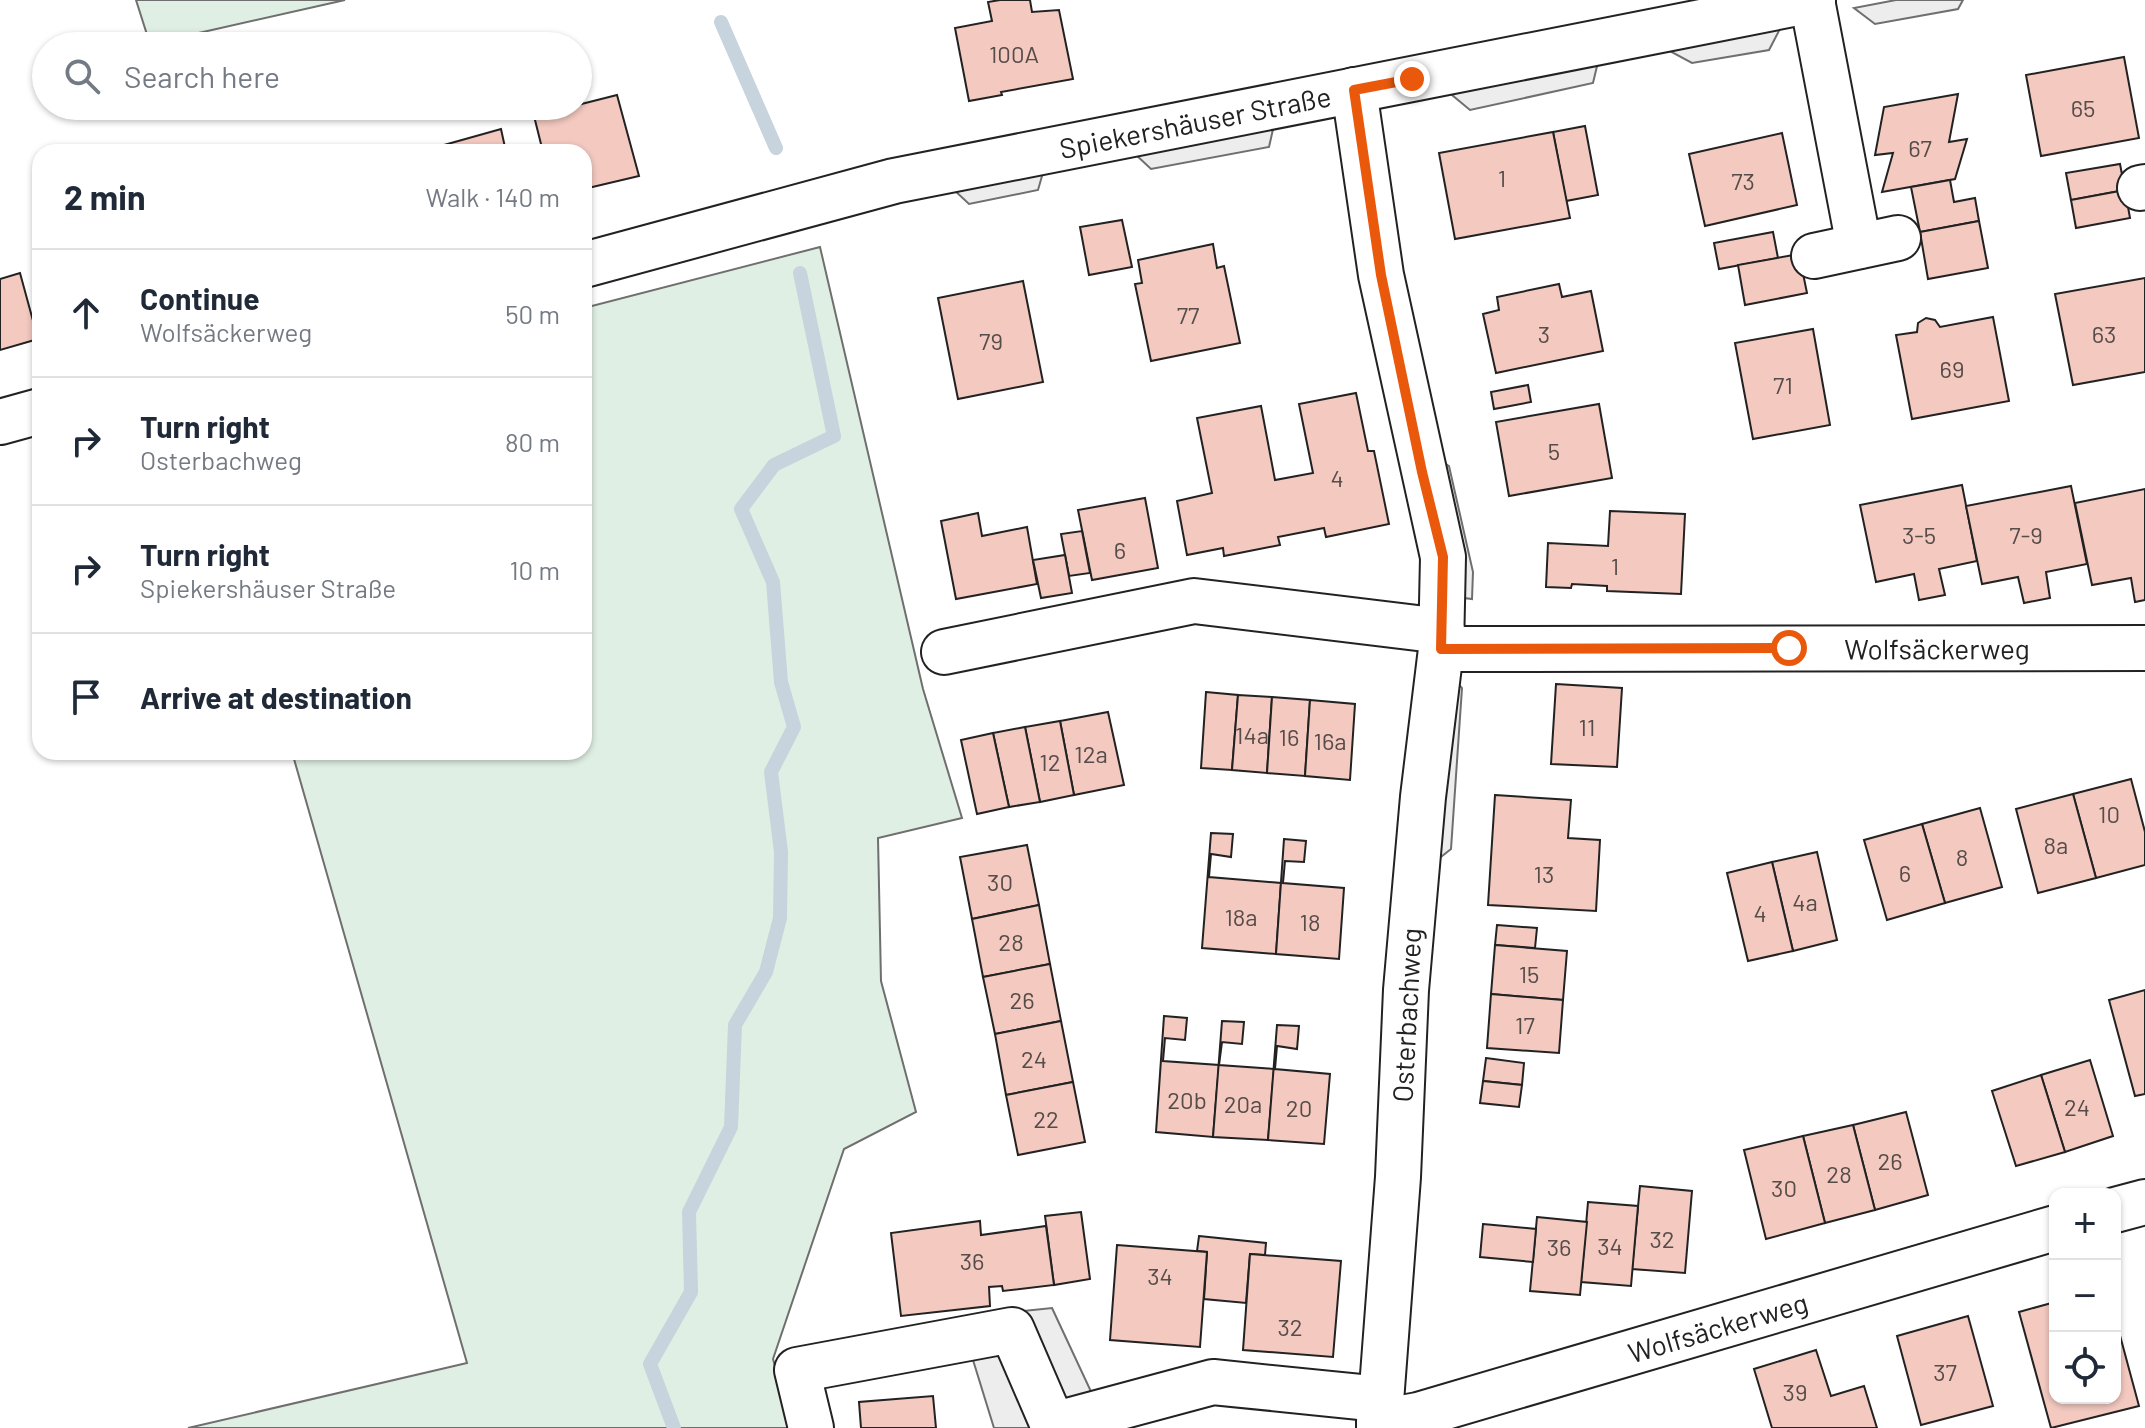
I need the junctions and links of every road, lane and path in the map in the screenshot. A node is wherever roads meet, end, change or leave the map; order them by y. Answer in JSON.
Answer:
{"nodes":[{"id":1,"x":1813,"y":0,"type":"edge"},
{"id":2,"x":1354,"y":90,"type":"junction"},
{"id":3,"x":1814,"y":256,"type":"dead end"},
{"id":4,"x":592,"y":263,"type":"edge"},
{"id":5,"x":32,"y":413,"type":"edge"},
{"id":6,"x":0,"y":422,"type":"edge"},
{"id":7,"x":1441,"y":640,"type":"junction"},
{"id":8,"x":2145,"y":648,"type":"edge"},
{"id":9,"x":944,"y":652,"type":"dead end"},
{"id":10,"x":2145,"y":1202,"type":"edge"},
{"id":11,"x":2121,"y":1208,"type":"edge"},
{"id":12,"x":2049,"y":1230,"type":"edge"},
{"id":13,"x":1379,"y":1416,"type":"edge"},
{"id":14,"x":811,"y":1428,"type":"edge"}],
"edges":[{"from":1,"to":2,"type":"street","name":"Spiekershäuser Straße"},
{"from":1,"to":3,"type":"street","name":"Spiekershäuser Straße"},
{"from":2,"to":4,"type":"street","name":"Spiekershäuser Straße"},
{"from":2,"to":7,"type":"street","name":"Osterbachweg"},
{"from":5,"to":6,"type":"street"},
{"from":7,"to":8,"type":"street","name":"Wolfsäckerweg"},
{"from":7,"to":9,"type":"street"},
{"from":7,"to":13,"type":"street","name":"Osterbachweg"},
{"from":10,"to":11,"type":"street"},
{"from":12,"to":13,"type":"street","name":"Wolfsäckerweg"},
{"from":13,"to":14,"type":"street"}]}
